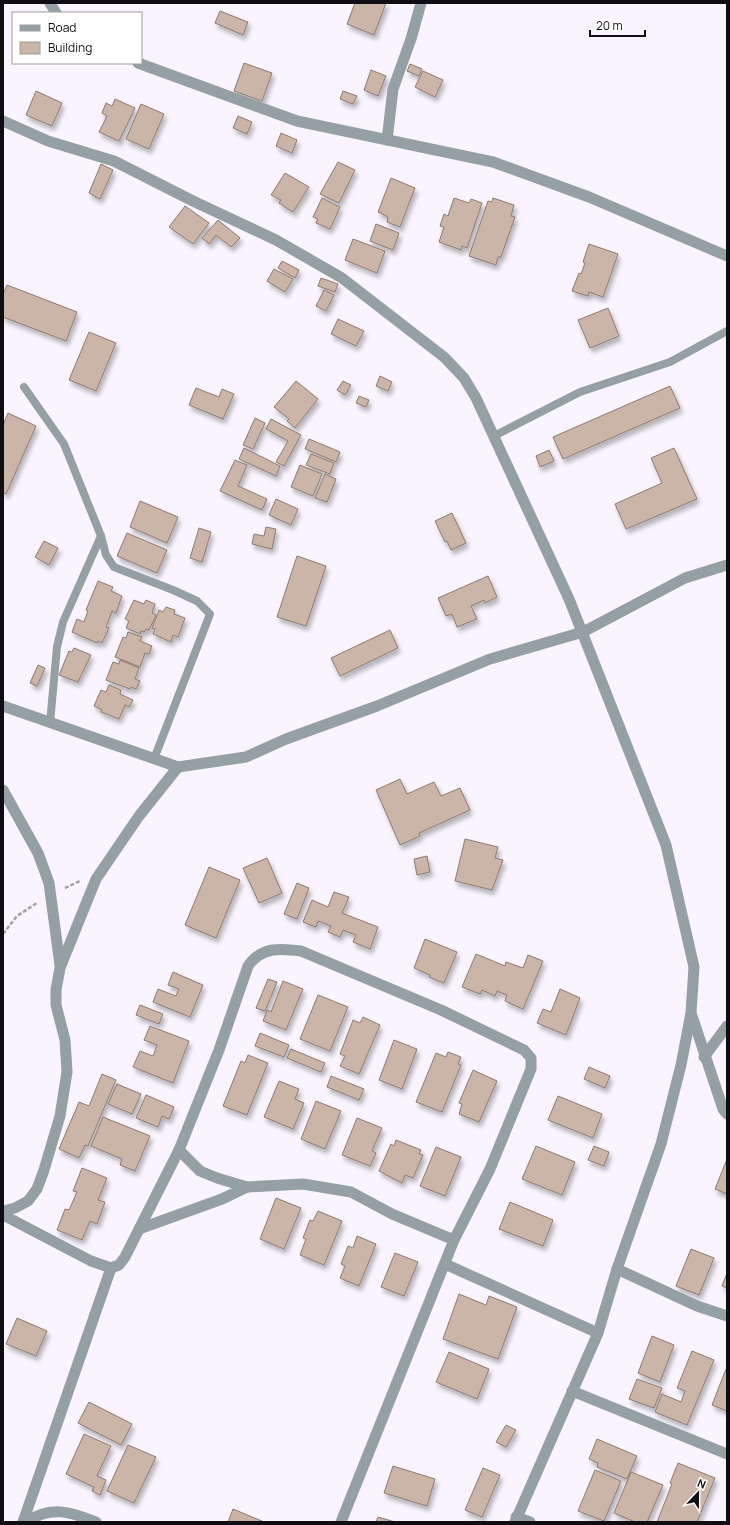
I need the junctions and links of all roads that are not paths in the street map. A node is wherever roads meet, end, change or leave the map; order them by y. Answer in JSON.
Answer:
{"nodes":[{"id":1,"x":50,"y":3,"type":"edge"},
{"id":2,"x":421,"y":3,"type":"edge"},
{"id":3,"x":55,"y":12,"type":"edge"},
{"id":4,"x":141,"y":64,"type":"edge"},
{"id":5,"x":3,"y":121,"type":"edge"},
{"id":6,"x":387,"y":140,"type":"junction"},
{"id":7,"x":727,"y":256,"type":"edge"},
{"id":8,"x":727,"y":331,"type":"edge"},
{"id":9,"x":24,"y":387,"type":"dead end"},
{"id":10,"x":494,"y":436,"type":"junction"},
{"id":11,"x":101,"y":536,"type":"junction"},
{"id":12,"x":727,"y":565,"type":"edge"},
{"id":13,"x":583,"y":632,"type":"junction"},
{"id":14,"x":3,"y":706,"type":"edge"},
{"id":15,"x":50,"y":723,"type":"junction"},
{"id":16,"x":154,"y":759,"type":"junction"},
{"id":17,"x":178,"y":767,"type":"junction"},
{"id":18,"x":3,"y":790,"type":"edge"},
{"id":19,"x":60,"y":968,"type":"junction"},
{"id":20,"x":691,"y":1013,"type":"junction"},
{"id":21,"x":727,"y":1026,"type":"edge"},
{"id":22,"x":704,"y":1057,"type":"junction"},
{"id":23,"x":727,"y":1114,"type":"edge"},
{"id":24,"x":179,"y":1150,"type":"junction"},
{"id":25,"x":247,"y":1186,"type":"junction"},
{"id":26,"x":3,"y":1211,"type":"edge"},
{"id":27,"x":3,"y":1215,"type":"edge"},
{"id":28,"x":139,"y":1229,"type":"junction"},
{"id":29,"x":454,"y":1240,"type":"junction"},
{"id":30,"x":446,"y":1264,"type":"junction"},
{"id":31,"x":111,"y":1268,"type":"junction"},
{"id":32,"x":617,"y":1269,"type":"junction"},
{"id":33,"x":727,"y":1316,"type":"edge"},
{"id":34,"x":598,"y":1333,"type":"junction"},
{"id":35,"x":572,"y":1391,"type":"junction"},
{"id":36,"x":727,"y":1454,"type":"edge"},
{"id":37,"x":516,"y":1520,"type":"edge"},
{"id":38,"x":24,"y":1522,"type":"edge"},
{"id":39,"x":27,"y":1522,"type":"edge"},
{"id":40,"x":96,"y":1522,"type":"edge"},
{"id":41,"x":342,"y":1522,"type":"edge"},
{"id":42,"x":530,"y":1522,"type":"edge"}],
"edges":[{"from":1,"to":3,"type":"street"},
{"from":2,"to":6,"type":"street"},
{"from":4,"to":6,"type":"street"},
{"from":5,"to":10,"type":"street"},
{"from":6,"to":7,"type":"street"},
{"from":8,"to":10,"type":"lane"},
{"from":9,"to":11,"type":"lane"},
{"from":10,"to":13,"type":"street"},
{"from":11,"to":15,"type":"lane"},
{"from":11,"to":16,"type":"lane"},
{"from":12,"to":13,"type":"street"},
{"from":13,"to":17,"type":"street"},
{"from":13,"to":20,"type":"street"},
{"from":14,"to":15,"type":"street"},
{"from":15,"to":16,"type":"street"},
{"from":16,"to":17,"type":"street"},
{"from":17,"to":19,"type":"street"},
{"from":18,"to":19,"type":"street"},
{"from":19,"to":26,"type":"street"},
{"from":20,"to":22,"type":"street"},
{"from":20,"to":32,"type":"street"},
{"from":21,"to":22,"type":"street"},
{"from":22,"to":23,"type":"street"},
{"from":24,"to":25,"type":"street"},
{"from":24,"to":28,"type":"street"},
{"from":24,"to":29,"type":"street"},
{"from":25,"to":28,"type":"street"},
{"from":25,"to":29,"type":"street"},
{"from":27,"to":31,"type":"street"},
{"from":28,"to":31,"type":"street"},
{"from":29,"to":30,"type":"street"},
{"from":30,"to":34,"type":"street"},
{"from":30,"to":41,"type":"street"},
{"from":31,"to":38,"type":"street"},
{"from":32,"to":33,"type":"street"},
{"from":32,"to":34,"type":"street"},
{"from":34,"to":35,"type":"street"},
{"from":35,"to":36,"type":"street"},
{"from":35,"to":37,"type":"street"},
{"from":37,"to":42,"type":"street"},
{"from":39,"to":40,"type":"street"}]}
